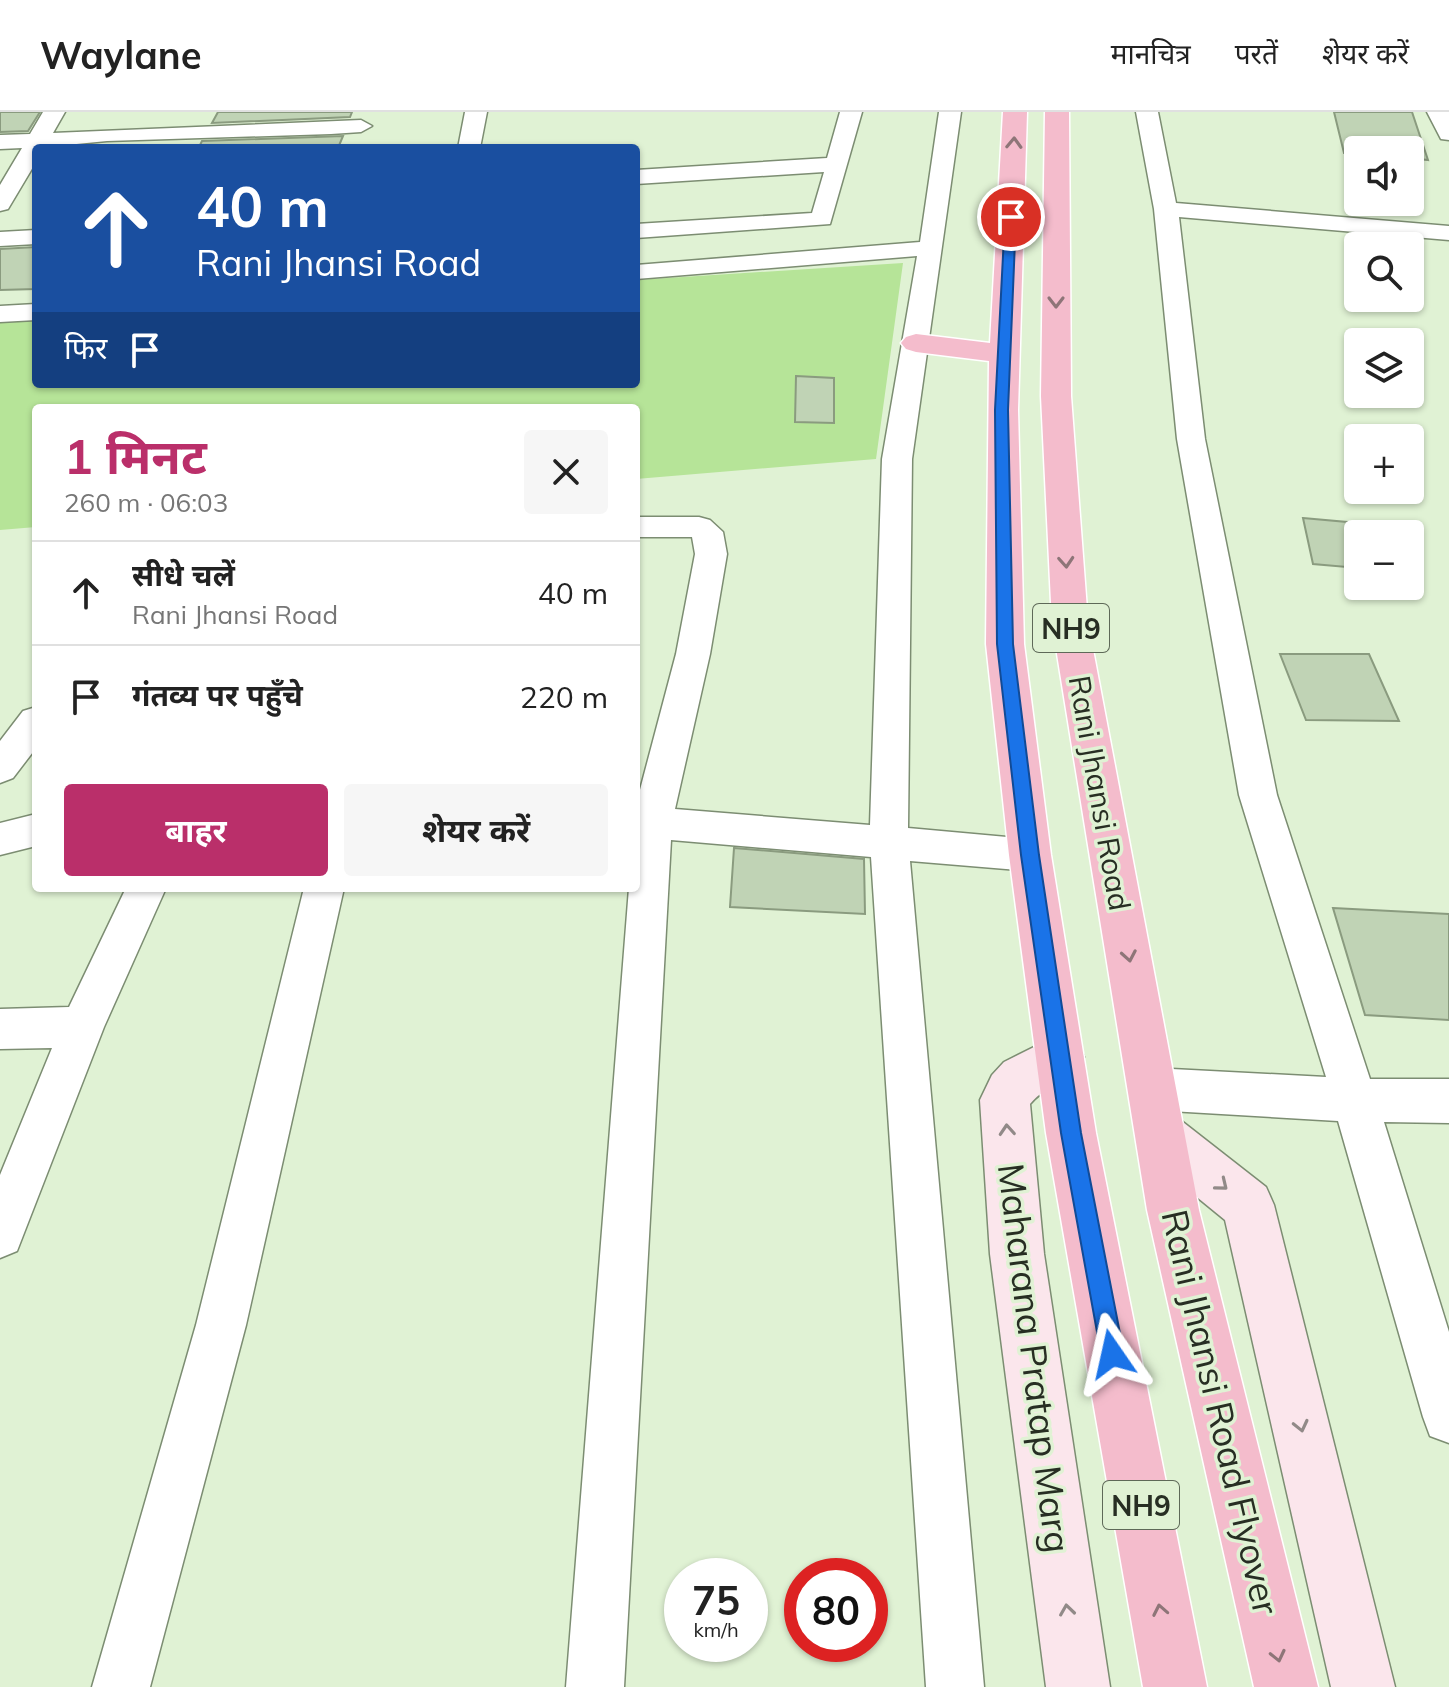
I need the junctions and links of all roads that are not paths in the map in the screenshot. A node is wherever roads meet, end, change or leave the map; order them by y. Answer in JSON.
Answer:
{"nodes":[{"id":1,"x":54,"y":112,"type":"edge"},
{"id":2,"x":130,"y":112,"type":"edge"},
{"id":3,"x":476,"y":112,"type":"edge"},
{"id":4,"x":851,"y":112,"type":"edge"},
{"id":5,"x":950,"y":112,"type":"edge"},
{"id":6,"x":1015,"y":112,"type":"edge"},
{"id":7,"x":1057,"y":112,"type":"edge"},
{"id":8,"x":1147,"y":112,"type":"edge"},
{"id":9,"x":1438,"y":112,"type":"edge"},
{"id":10,"x":363,"y":119,"type":"edge"},
{"id":11,"x":197,"y":131,"type":"edge"},
{"id":12,"x":278,"y":131,"type":"edge"},
{"id":13,"x":1449,"y":134,"type":"edge"},
{"id":14,"x":114,"y":139,"type":"junction"},
{"id":15,"x":0,"y":142,"type":"edge"},
{"id":16,"x":35,"y":143,"type":"junction"},
{"id":17,"x":356,"y":144,"type":"edge"},
{"id":18,"x":470,"y":144,"type":"edge"},
{"id":19,"x":32,"y":148,"type":"edge"},
{"id":20,"x":837,"y":164,"type":"junction"},
{"id":21,"x":640,"y":177,"type":"edge"},
{"id":22,"x":1012,"y":194,"type":"junction"},
{"id":23,"x":1057,"y":197,"type":"junction"},
{"id":24,"x":0,"y":204,"type":"edge"},
{"id":25,"x":1166,"y":209,"type":"junction"},
{"id":26,"x":640,"y":231,"type":"edge"},
{"id":27,"x":1449,"y":233,"type":"edge"},
{"id":28,"x":32,"y":237,"type":"edge"},
{"id":29,"x":0,"y":239,"type":"edge"},
{"id":30,"x":1010,"y":241,"type":"junction"},
{"id":31,"x":1056,"y":246,"type":"junction"},
{"id":32,"x":931,"y":248,"type":"junction"},
{"id":33,"x":640,"y":272,"type":"edge"},
{"id":34,"x":32,"y":307,"type":"edge"},
{"id":35,"x":0,"y":314,"type":"edge"},
{"id":36,"x":916,"y":343,"type":"junction"},
{"id":37,"x":1004,"y":354,"type":"junction"},
{"id":38,"x":640,"y":527,"type":"edge"},
{"id":39,"x":32,"y":726,"type":"edge"},
{"id":40,"x":0,"y":768,"type":"edge"},
{"id":41,"x":644,"y":821,"type":"edge"},
{"id":42,"x":32,"y":831,"type":"edge"},
{"id":43,"x":0,"y":839,"type":"edge"},
{"id":44,"x":889,"y":841,"type":"junction"},
{"id":45,"x":1030,"y":855,"type":"junction"},
{"id":46,"x":144,"y":892,"type":"edge"},
{"id":47,"x":323,"y":892,"type":"edge"},
{"id":48,"x":640,"y":892,"type":"edge"},
{"id":49,"x":640,"y":892,"type":"edge"},
{"id":50,"x":82,"y":1027,"type":"junction"},
{"id":51,"x":0,"y":1029,"type":"edge"},
{"id":52,"x":1060,"y":1057,"type":"junction"},
{"id":53,"x":1355,"y":1100,"type":"junction"},
{"id":54,"x":1449,"y":1101,"type":"edge"},
{"id":55,"x":1157,"y":1112,"type":"junction"},
{"id":56,"x":0,"y":1234,"type":"edge"},
{"id":57,"x":1449,"y":1417,"type":"edge"},
{"id":58,"x":121,"y":1687,"type":"edge"},
{"id":59,"x":595,"y":1687,"type":"edge"},
{"id":60,"x":955,"y":1687,"type":"edge"},
{"id":61,"x":1078,"y":1687,"type":"edge"},
{"id":62,"x":1175,"y":1687,"type":"edge"},
{"id":63,"x":1286,"y":1687,"type":"edge"},
{"id":64,"x":1363,"y":1687,"type":"edge"}],
"edges":[{"from":1,"to":16,"type":"street"},
{"from":2,"to":14,"type":"street"},
{"from":3,"to":18,"type":"street"},
{"from":4,"to":20,"type":"street"},
{"from":5,"to":32,"type":"street"},
{"from":22,"to":6,"type":"highway","number":"NH9","one_way":true},
{"from":7,"to":23,"type":"highway","name":"Rani Jhansi Road","number":"NH9"},
{"from":8,"to":25,"type":"street"},
{"from":9,"to":13,"type":"street"},
{"from":10,"to":12,"type":"street"},
{"from":10,"to":17,"type":"street"},
{"from":11,"to":12,"type":"street"},
{"from":11,"to":14,"type":"street"},
{"from":14,"to":16,"type":"street"},
{"from":15,"to":16,"type":"street"},
{"from":19,"to":24,"type":"street"},
{"from":20,"to":21,"type":"street"},
{"from":20,"to":26,"type":"street"},
{"from":22,"to":23,"type":"highway"},
{"from":22,"to":30,"type":"highway","number":"NH9"},
{"from":23,"to":31,"type":"highway","name":"Rani Jhansi Road","number":"NH9"},
{"from":25,"to":27,"type":"street"},
{"from":25,"to":53,"type":"street"},
{"from":28,"to":29,"type":"street"},
{"from":30,"to":31,"type":"highway"},
{"from":30,"to":37,"type":"highway","number":"NH9"},
{"from":31,"to":55,"type":"highway","name":"Rani Jhansi Road","number":"NH9","one_way":true},
{"from":32,"to":33,"type":"street"},
{"from":32,"to":36,"type":"street"},
{"from":34,"to":35,"type":"street"},
{"from":36,"to":37,"type":"highway"},
{"from":36,"to":44,"type":"street"},
{"from":37,"to":45,"type":"highway","number":"NH9"},
{"from":38,"to":41,"type":"street"},
{"from":39,"to":40,"type":"street"},
{"from":41,"to":44,"type":"street"},
{"from":41,"to":48,"type":"street"},
{"from":42,"to":43,"type":"street"},
{"from":44,"to":45,"type":"street"},
{"from":44,"to":60,"type":"street"},
{"from":45,"to":52,"type":"highway","number":"NH9"},
{"from":46,"to":50,"type":"street"},
{"from":47,"to":58,"type":"street"},
{"from":49,"to":59,"type":"street"},
{"from":50,"to":51,"type":"street"},
{"from":50,"to":56,"type":"street"},
{"from":61,"to":52,"type":"main road","name":"Maharana Pratap Marg","one_way":true},
{"from":62,"to":52,"type":"highway","number":"NH9","one_way":true},
{"from":53,"to":54,"type":"street"},
{"from":53,"to":55,"type":"street"},
{"from":53,"to":57,"type":"street"},
{"from":55,"to":63,"type":"highway","name":"Rani Jhansi Road Flyover","number":"NH9","one_way":true},
{"from":55,"to":64,"type":"main road","one_way":true}]}
